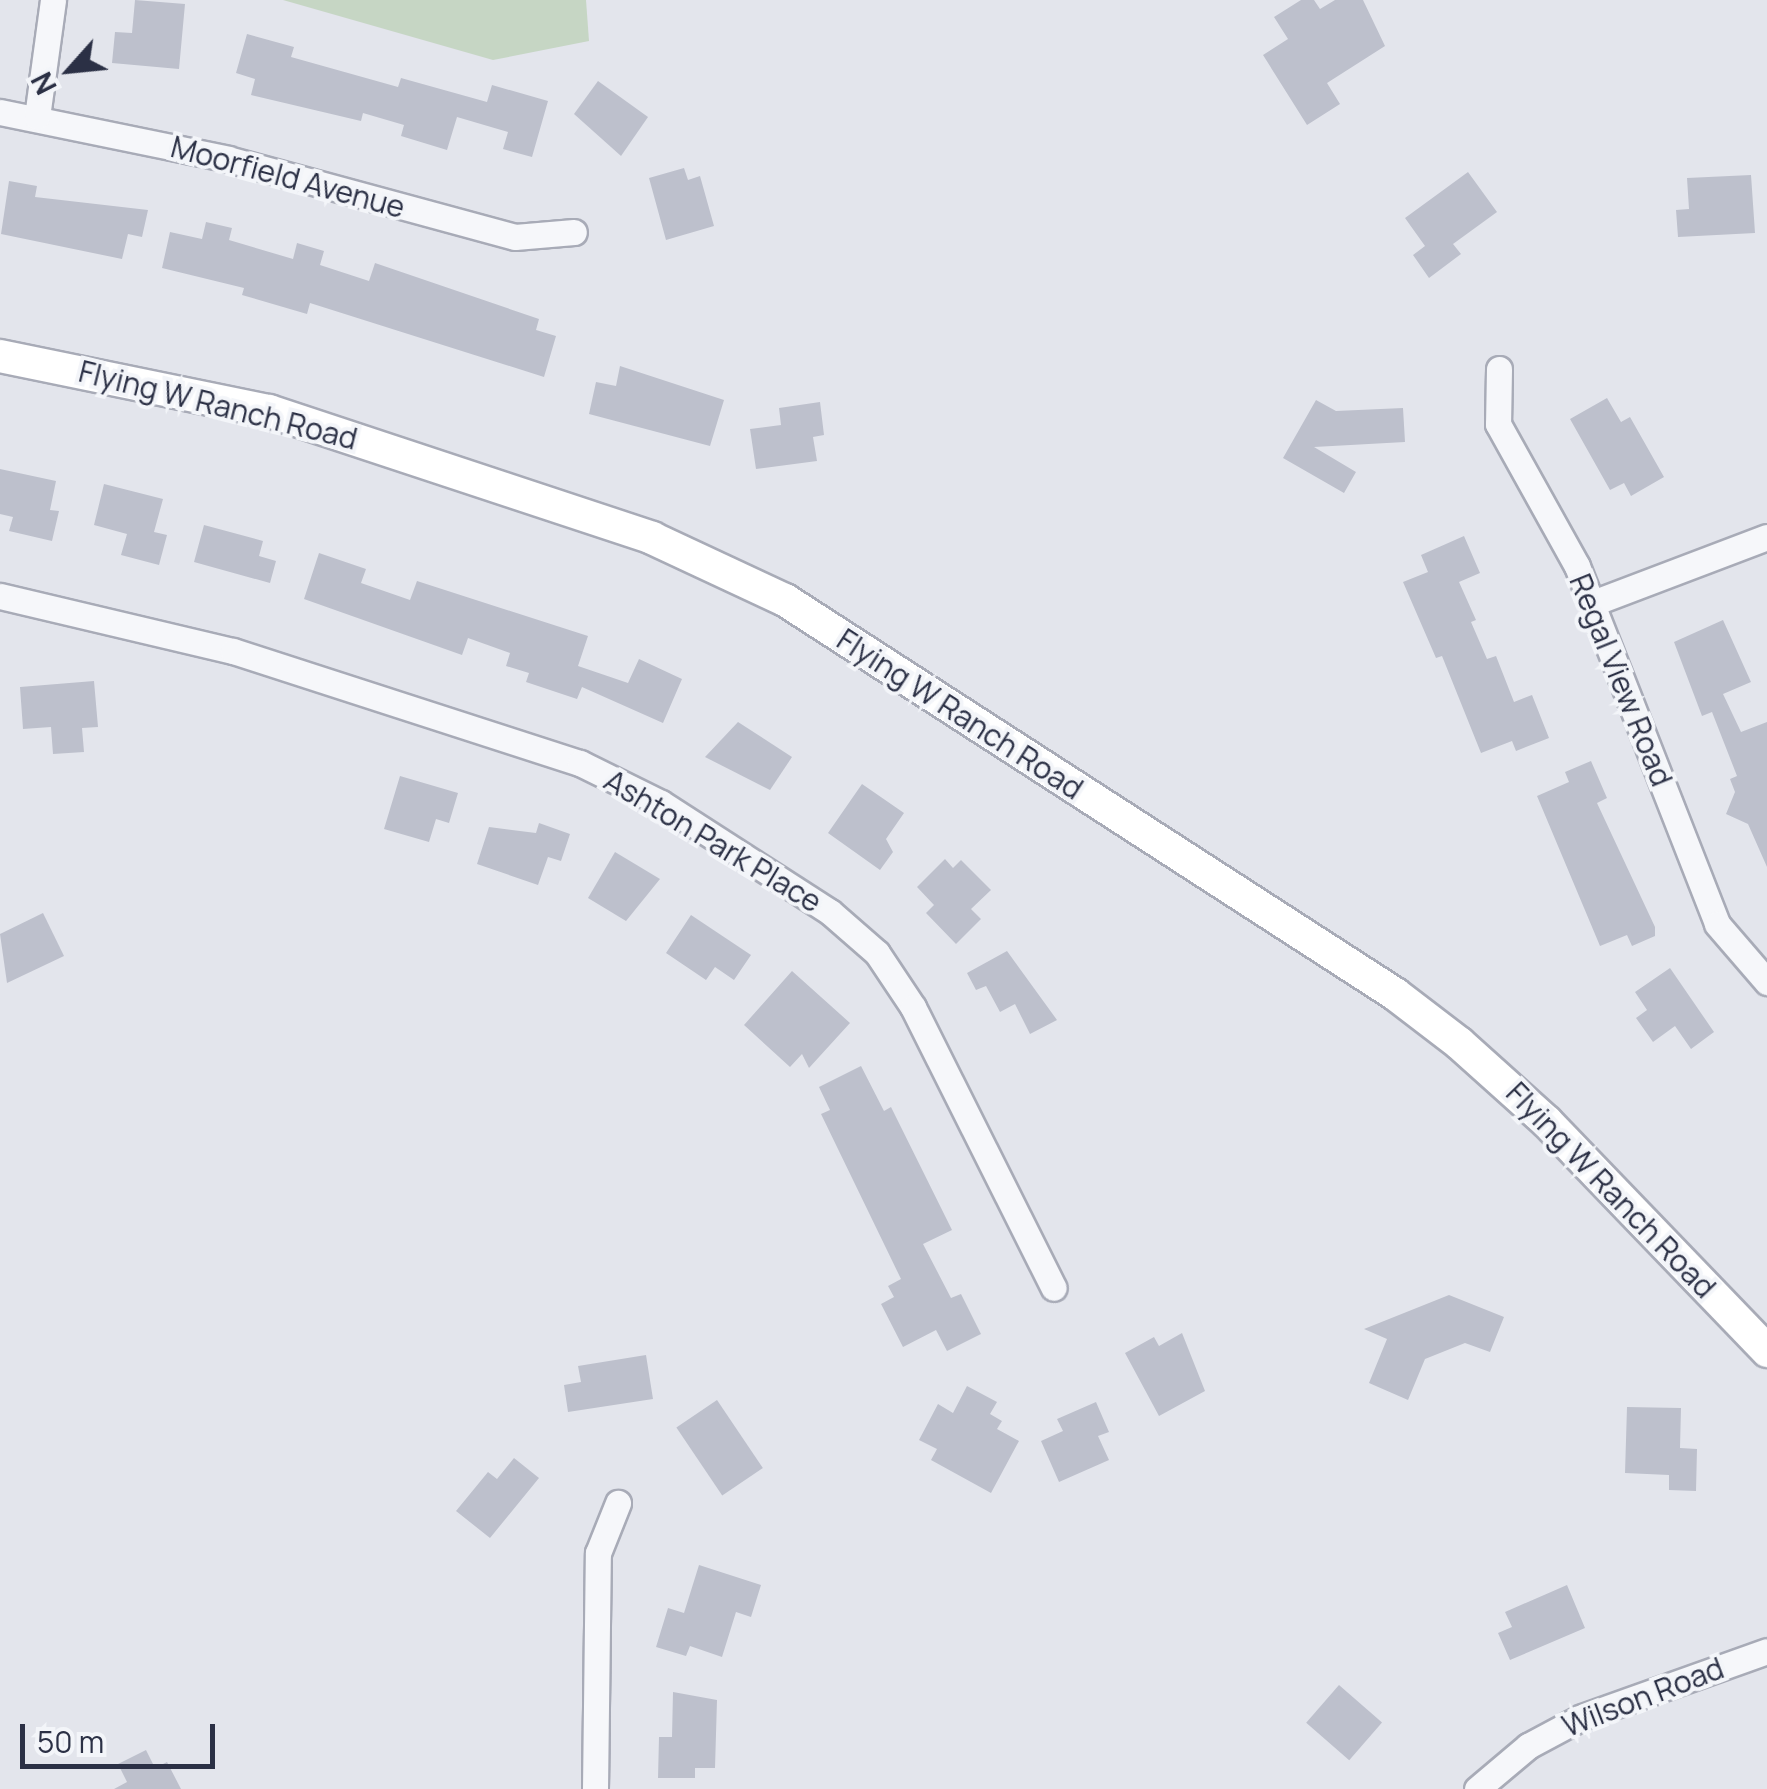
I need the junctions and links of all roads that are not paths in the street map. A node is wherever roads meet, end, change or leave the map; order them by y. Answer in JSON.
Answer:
{"nodes":[{"id":1,"x":52,"y":0,"type":"edge"},
{"id":2,"x":0,"y":112,"type":"edge"},
{"id":3,"x":37,"y":117,"type":"junction"},
{"id":4,"x":574,"y":232,"type":"dead end"},
{"id":5,"x":0,"y":356,"type":"edge"},
{"id":6,"x":1499,"y":369,"type":"dead end"},
{"id":7,"x":1767,"y":536,"type":"edge"},
{"id":8,"x":0,"y":596,"type":"edge"},
{"id":9,"x":1593,"y":603,"type":"junction"},
{"id":10,"x":1767,"y":982,"type":"edge"},
{"id":11,"x":1054,"y":1288,"type":"dead end"},
{"id":12,"x":1767,"y":1351,"type":"edge"},
{"id":13,"x":618,"y":1503,"type":"dead end"},
{"id":14,"x":1767,"y":1652,"type":"edge"},
{"id":15,"x":595,"y":1789,"type":"edge"},
{"id":16,"x":1477,"y":1789,"type":"edge"}],
"edges":[{"from":1,"to":3,"type":"street"},
{"from":2,"to":3,"type":"street","name":"Moorfield Avenue"},
{"from":3,"to":4,"type":"street","name":"Moorfield Avenue"},
{"from":5,"to":12,"type":"street","name":"Flying W Ranch Road"},
{"from":6,"to":9,"type":"street","name":"Regal View Road"},
{"from":7,"to":9,"type":"street"},
{"from":8,"to":11,"type":"street","name":"Ashton Park Place"},
{"from":9,"to":10,"type":"street","name":"Regal View Road"},
{"from":13,"to":15,"type":"street"},
{"from":14,"to":16,"type":"street","name":"Wilson Road"}]}
